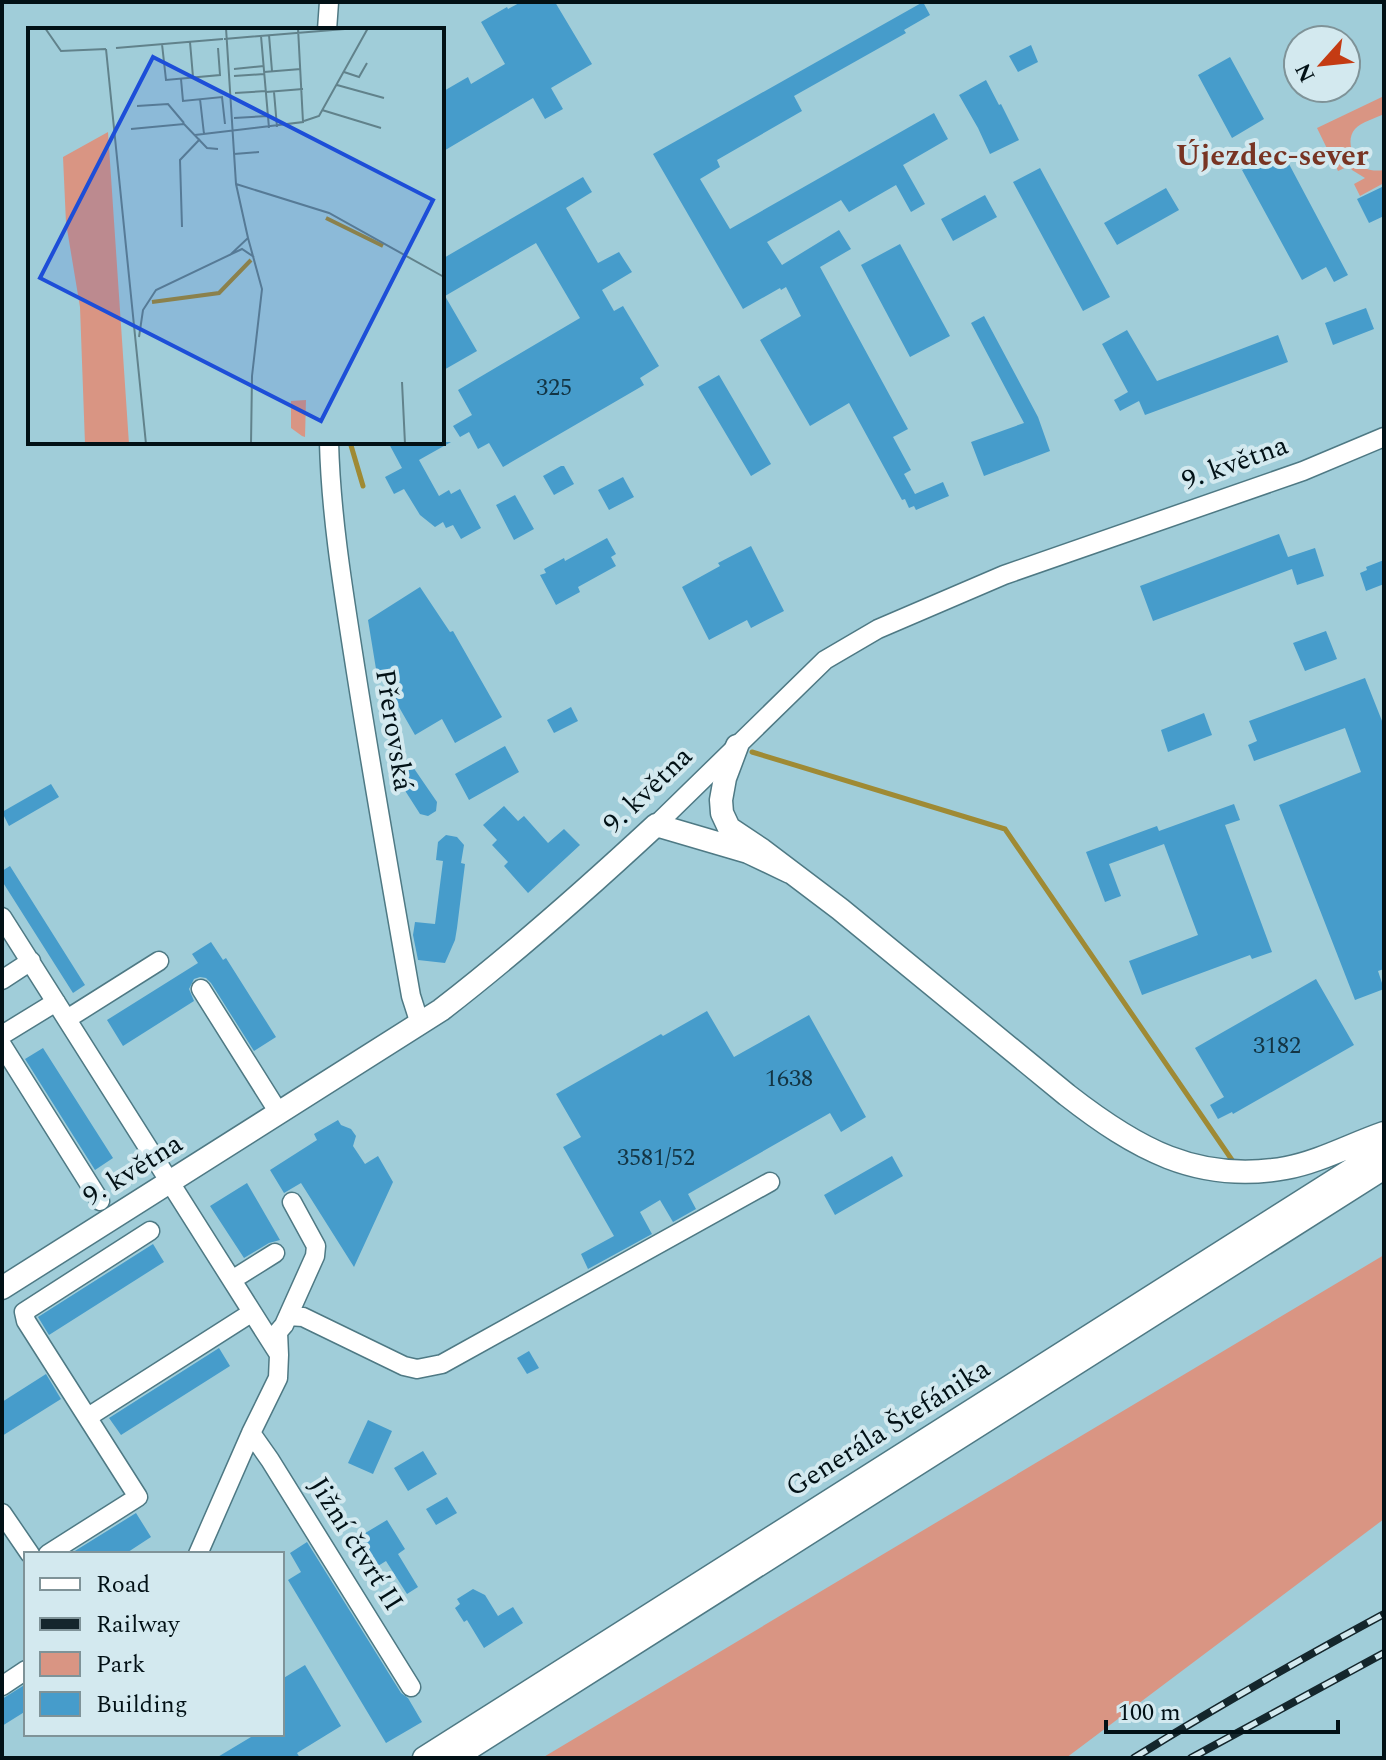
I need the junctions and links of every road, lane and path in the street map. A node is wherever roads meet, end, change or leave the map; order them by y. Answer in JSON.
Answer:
{"nodes":[{"id":1,"x":329,"y":2,"type":"edge"},
{"id":2,"x":327,"y":28,"type":"edge"},
{"id":3,"x":1384,"y":437,"type":"edge"},
{"id":4,"x":329,"y":444,"type":"edge"},
{"id":5,"x":737,"y":746,"type":"junction"},
{"id":6,"x":656,"y":825,"type":"junction"},
{"id":7,"x":790,"y":872,"type":"junction"},
{"id":8,"x":2,"y":917,"type":"edge"},
{"id":9,"x":31,"y":961,"type":"junction"},
{"id":10,"x":159,"y":961,"type":"dead end"},
{"id":11,"x":2,"y":980,"type":"edge"},
{"id":12,"x":201,"y":989,"type":"dead end"},
{"id":13,"x":56,"y":1002,"type":"junction"},
{"id":14,"x":67,"y":1019,"type":"junction"},
{"id":15,"x":420,"y":1024,"type":"junction"},
{"id":16,"x":2,"y":1035,"type":"edge"},
{"id":17,"x":2,"y":1045,"type":"edge"},
{"id":18,"x":279,"y":1113,"type":"junction"},
{"id":19,"x":1384,"y":1133,"type":"edge"},
{"id":20,"x":1384,"y":1149,"type":"edge"},
{"id":21,"x":1384,"y":1168,"type":"edge"},
{"id":22,"x":170,"y":1182,"type":"junction"},
{"id":23,"x":770,"y":1182,"type":"dead end"},
{"id":24,"x":100,"y":1201,"type":"dead end"},
{"id":25,"x":292,"y":1202,"type":"dead end"},
{"id":26,"x":150,"y":1231,"type":"dead end"},
{"id":27,"x":275,"y":1253,"type":"dead end"},
{"id":28,"x":232,"y":1280,"type":"junction"},
{"id":29,"x":2,"y":1288,"type":"edge"},
{"id":30,"x":251,"y":1313,"type":"junction"},
{"id":31,"x":288,"y":1316,"type":"junction"},
{"id":32,"x":279,"y":1355,"type":"junction"},
{"id":33,"x":88,"y":1417,"type":"junction"},
{"id":34,"x":251,"y":1433,"type":"junction"},
{"id":35,"x":2,"y":1513,"type":"edge"},
{"id":36,"x":29,"y":1552,"type":"edge"},
{"id":37,"x":51,"y":1552,"type":"edge"},
{"id":38,"x":199,"y":1552,"type":"edge"},
{"id":39,"x":24,"y":1671,"type":"edge"},
{"id":40,"x":2,"y":1686,"type":"edge"},
{"id":41,"x":411,"y":1687,"type":"dead end"},
{"id":42,"x":424,"y":1758,"type":"edge"},
{"id":43,"x":454,"y":1758,"type":"edge"}],
"edges":[{"from":1,"to":2,"type":"street"},
{"from":3,"to":5,"type":"street","name":"9. května"},
{"from":4,"to":15,"type":"street","name":"Přerovská"},
{"from":5,"to":6,"type":"street","name":"9. května"},
{"from":5,"to":7,"type":"main road"},
{"from":6,"to":7,"type":"main road"},
{"from":6,"to":15,"type":"main road","name":"9. května"},
{"from":7,"to":19,"type":"main road"},
{"from":8,"to":9,"type":"street"},
{"from":9,"to":11,"type":"street"},
{"from":9,"to":13,"type":"street"},
{"from":10,"to":14,"type":"street"},
{"from":12,"to":18,"type":"street"},
{"from":13,"to":14,"type":"street"},
{"from":13,"to":16,"type":"street"},
{"from":14,"to":22,"type":"street"},
{"from":15,"to":18,"type":"main road","name":"9. května"},
{"from":17,"to":24,"type":"street"},
{"from":18,"to":22,"type":"main road","name":"9. května"},
{"from":20,"to":42,"type":"main road","name":"Generála Štefánika"},
{"from":21,"to":43,"type":"main road","name":"Generála Štefánika"},
{"from":22,"to":28,"type":"street"},
{"from":22,"to":29,"type":"main road","name":"9. května"},
{"from":23,"to":31,"type":"street"},
{"from":25,"to":31,"type":"street"},
{"from":26,"to":33,"type":"street"},
{"from":27,"to":28,"type":"street"},
{"from":28,"to":30,"type":"street"},
{"from":30,"to":32,"type":"street"},
{"from":30,"to":33,"type":"street"},
{"from":31,"to":32,"type":"street"},
{"from":32,"to":34,"type":"street"},
{"from":33,"to":37,"type":"street"},
{"from":34,"to":38,"type":"street"},
{"from":34,"to":41,"type":"street","name":"Jižní čtvrť II"},
{"from":35,"to":36,"type":"street"},
{"from":39,"to":40,"type":"street"}]}
